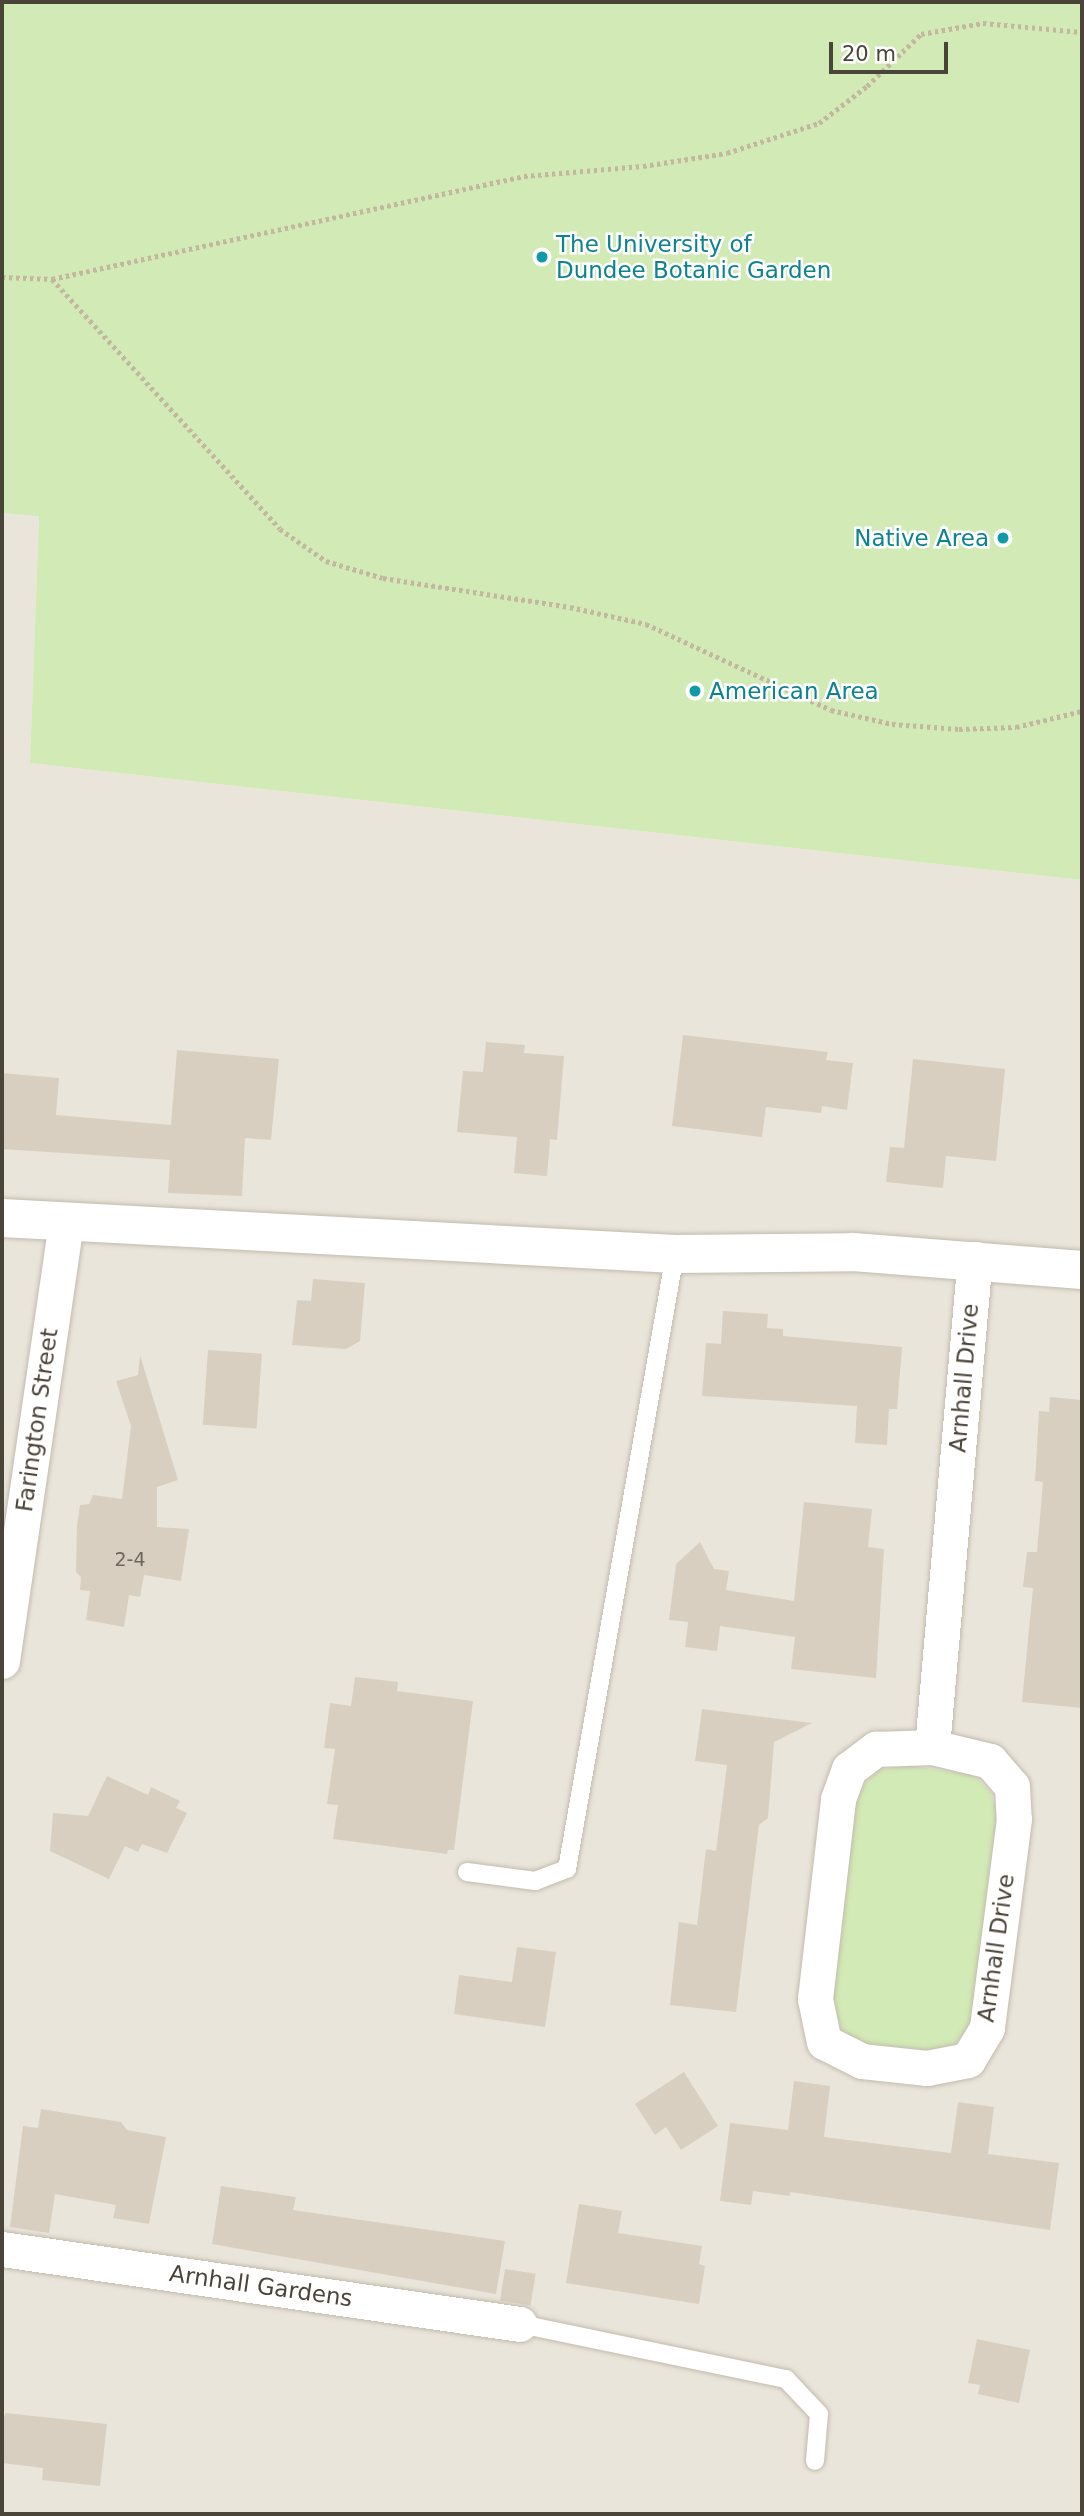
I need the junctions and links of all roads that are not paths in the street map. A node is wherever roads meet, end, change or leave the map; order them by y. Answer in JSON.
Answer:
{"nodes":[{"id":1,"x":2,"y":1218,"type":"edge"},
{"id":2,"x":66,"y":1222,"type":"junction"},
{"id":3,"x":675,"y":1254,"type":"junction"},
{"id":4,"x":975,"y":1259,"type":"junction"},
{"id":5,"x":1082,"y":1270,"type":"edge"},
{"id":6,"x":2,"y":1661,"type":"edge"},
{"id":7,"x":932,"y":1747,"type":"junction"},
{"id":8,"x":467,"y":1872,"type":"dead end"},
{"id":9,"x":2,"y":2249,"type":"edge"},
{"id":10,"x":520,"y":2324,"type":"joint"},
{"id":11,"x":815,"y":2461,"type":"dead end"}],
"edges":[{"from":1,"to":2,"type":"street"},
{"from":2,"to":3,"type":"street"},
{"from":2,"to":6,"type":"street","name":"Farington Street"},
{"from":3,"to":4,"type":"street"},
{"from":3,"to":8,"type":"lane"},
{"from":4,"to":5,"type":"street"},
{"from":4,"to":7,"type":"street","name":"Arnhall Drive"},
{"from":7,"to":7,"type":"street","name":"Arnhall Drive"},
{"from":9,"to":10,"type":"street","name":"Arnhall Gardens"},
{"from":10,"to":11,"type":"lane"}]}
